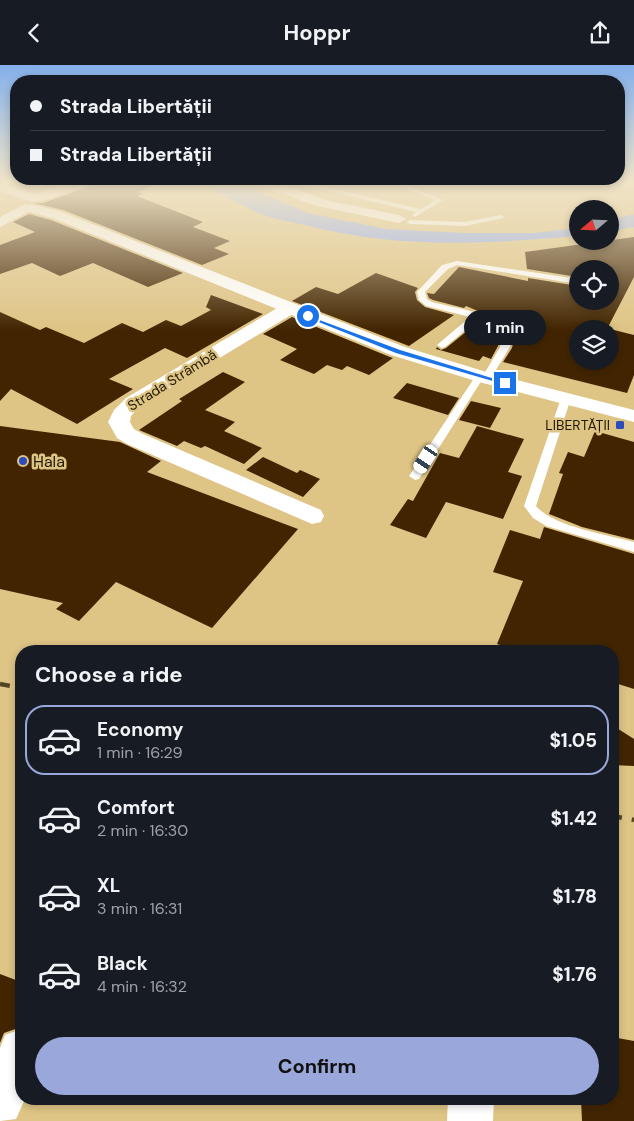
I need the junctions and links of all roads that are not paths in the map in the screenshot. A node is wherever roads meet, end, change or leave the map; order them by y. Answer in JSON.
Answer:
{"nodes":[{"id":1,"x":103,"y":231,"type":"edge"},
{"id":2,"x":569,"y":281,"type":"edge"},
{"id":3,"x":290,"y":309,"type":"junction"},
{"id":4,"x":476,"y":317,"type":"junction"},
{"id":5,"x":442,"y":345,"type":"dead end"},
{"id":6,"x":483,"y":377,"type":"junction"},
{"id":7,"x":566,"y":398,"type":"junction"},
{"id":8,"x":634,"y":416,"type":"edge"},
{"id":9,"x":416,"y":476,"type":"dead end"},
{"id":10,"x":312,"y":516,"type":"dead end"},
{"id":11,"x":634,"y":547,"type":"edge"},
{"id":12,"x":15,"y":1066,"type":"edge"},
{"id":13,"x":0,"y":1103,"type":"edge"},
{"id":14,"x":471,"y":1105,"type":"edge"},
{"id":15,"x":470,"y":1121,"type":"edge"}],
"edges":[{"from":1,"to":3,"type":"main road"},
{"from":2,"to":4,"type":"lane"},
{"from":3,"to":6,"type":"main road"},
{"from":3,"to":10,"type":"main road","name":"Strada Strâmbă"},
{"from":4,"to":5,"type":"lane"},
{"from":4,"to":6,"type":"lane"},
{"from":6,"to":7,"type":"main road"},
{"from":6,"to":9,"type":"lane"},
{"from":7,"to":8,"type":"main road"},
{"from":7,"to":11,"type":"lane"},
{"from":12,"to":13,"type":"main road"},
{"from":14,"to":15,"type":"main road"}]}
